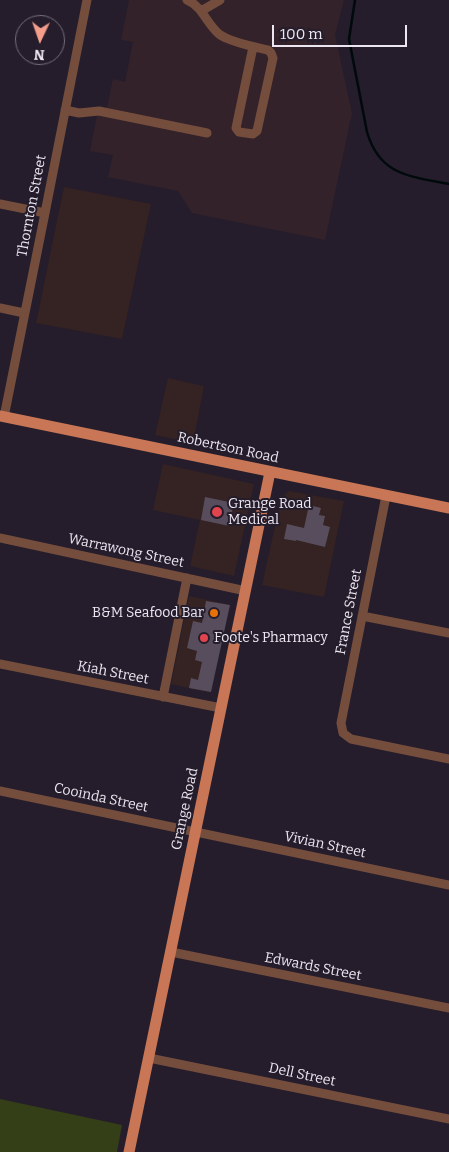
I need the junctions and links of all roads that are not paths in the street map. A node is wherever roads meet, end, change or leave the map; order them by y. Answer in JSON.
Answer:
{"nodes":[{"id":1,"x":87,"y":0,"type":"edge"},
{"id":2,"x":187,"y":0,"type":"edge"},
{"id":3,"x":220,"y":0,"type":"edge"},
{"id":4,"x":201,"y":11,"type":"junction"},
{"id":5,"x":253,"y":47,"type":"junction"},
{"id":6,"x":65,"y":110,"type":"junction"},
{"id":7,"x":207,"y":133,"type":"dead end"},
{"id":8,"x":0,"y":204,"type":"edge"},
{"id":9,"x":45,"y":213,"type":"junction"},
{"id":10,"x":0,"y":308,"type":"edge"},
{"id":11,"x":24,"y":313,"type":"junction"},
{"id":12,"x":2,"y":416,"type":"edge"},
{"id":13,"x":270,"y":472,"type":"junction"},
{"id":14,"x":386,"y":496,"type":"junction"},
{"id":15,"x":449,"y":508,"type":"edge"},
{"id":16,"x":0,"y":538,"type":"edge"},
{"id":17,"x":187,"y":578,"type":"junction"},
{"id":18,"x":246,"y":591,"type":"junction"},
{"id":19,"x":362,"y":616,"type":"junction"},
{"id":20,"x":449,"y":633,"type":"edge"},
{"id":21,"x":0,"y":664,"type":"edge"},
{"id":22,"x":164,"y":696,"type":"junction"},
{"id":23,"x":221,"y":708,"type":"junction"},
{"id":24,"x":449,"y":759,"type":"edge"},
{"id":25,"x":0,"y":791,"type":"edge"},
{"id":26,"x":196,"y":832,"type":"junction"},
{"id":27,"x":449,"y":884,"type":"edge"},
{"id":28,"x":171,"y":952,"type":"junction"},
{"id":29,"x":449,"y":1008,"type":"edge"},
{"id":30,"x":149,"y":1058,"type":"junction"},
{"id":31,"x":449,"y":1119,"type":"edge"},
{"id":32,"x":129,"y":1152,"type":"edge"}],
"edges":[{"from":1,"to":6,"type":"street","name":"Thornton Street"},
{"from":2,"to":4,"type":"street"},
{"from":3,"to":4,"type":"street"},
{"from":4,"to":5,"type":"street"},
{"from":5,"to":5,"type":"street"},
{"from":6,"to":7,"type":"street"},
{"from":6,"to":9,"type":"street","name":"Thornton Street"},
{"from":8,"to":9,"type":"street"},
{"from":9,"to":11,"type":"street","name":"Thornton Street"},
{"from":10,"to":11,"type":"street"},
{"from":11,"to":12,"type":"street","name":"Thornton Street"},
{"from":12,"to":13,"type":"main road","name":"Robertson Road"},
{"from":13,"to":14,"type":"main road","name":"Robertson Road"},
{"from":13,"to":18,"type":"main road","name":"Grange Road"},
{"from":14,"to":15,"type":"main road","name":"Robertson Road"},
{"from":14,"to":19,"type":"street","name":"France Street"},
{"from":16,"to":17,"type":"street","name":"Warrawong Street"},
{"from":17,"to":18,"type":"street","name":"Warrawong Street"},
{"from":17,"to":22,"type":"street"},
{"from":18,"to":23,"type":"main road","name":"Grange Road"},
{"from":19,"to":20,"type":"street"},
{"from":19,"to":24,"type":"street","name":"France Street"},
{"from":21,"to":22,"type":"street","name":"Kiah Street"},
{"from":22,"to":23,"type":"street","name":"Kiah Street"},
{"from":23,"to":26,"type":"main road","name":"Grange Road"},
{"from":25,"to":26,"type":"street","name":"Cooinda Street"},
{"from":26,"to":27,"type":"street","name":"Vivian Street"},
{"from":26,"to":28,"type":"main road","name":"Grange Road"},
{"from":28,"to":29,"type":"street","name":"Edwards Street"},
{"from":28,"to":30,"type":"main road","name":"Grange Road"},
{"from":30,"to":31,"type":"street","name":"Dell Street"},
{"from":30,"to":32,"type":"main road","name":"Grange Road"}]}
